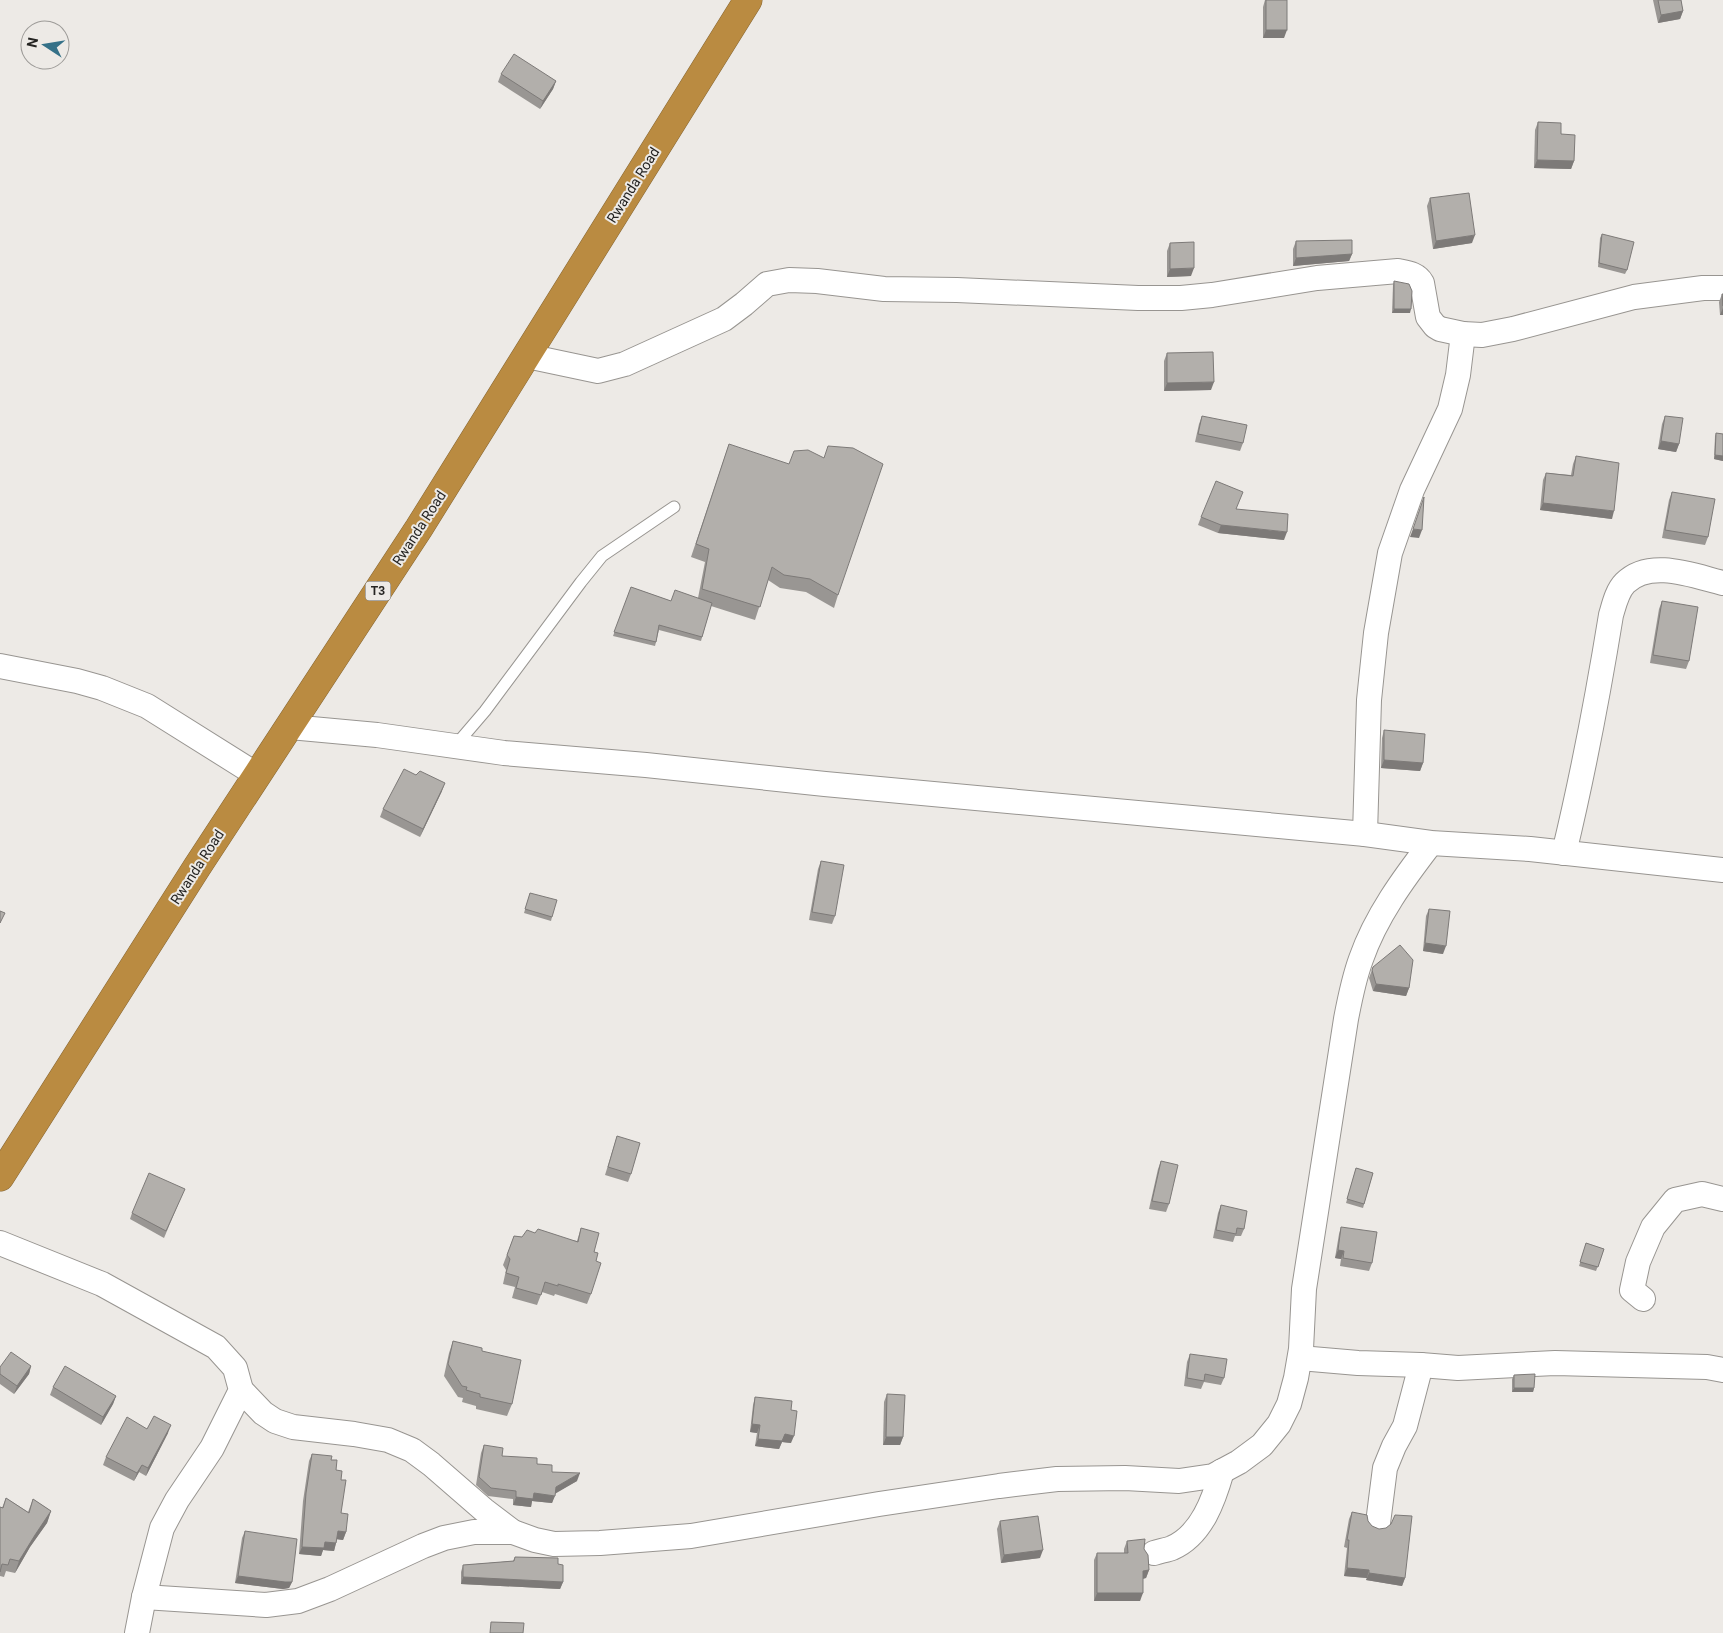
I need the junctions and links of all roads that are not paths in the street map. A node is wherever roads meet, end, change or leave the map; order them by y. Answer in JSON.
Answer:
{"nodes":[{"id":1,"x":748,"y":0,"type":"edge"},
{"id":2,"x":1723,"y":288,"type":"edge"},
{"id":3,"x":1463,"y":334,"type":"junction"},
{"id":4,"x":527,"y":356,"type":"junction"},
{"id":5,"x":674,"y":507,"type":"dead end"},
{"id":6,"x":1723,"y":583,"type":"edge"},
{"id":7,"x":0,"y":666,"type":"edge"},
{"id":8,"x":290,"y":727,"type":"junction"},
{"id":9,"x":454,"y":747,"type":"junction"},
{"id":10,"x":257,"y":776,"type":"junction"},
{"id":11,"x":1365,"y":834,"type":"junction"},
{"id":12,"x":1431,"y":843,"type":"junction"},
{"id":13,"x":1564,"y":853,"type":"junction"},
{"id":14,"x":1723,"y":870,"type":"edge"},
{"id":15,"x":0,"y":1177,"type":"edge"},
{"id":16,"x":1723,"y":1199,"type":"edge"},
{"id":17,"x":0,"y":1243,"type":"edge"},
{"id":18,"x":1643,"y":1299,"type":"dead end"},
{"id":19,"x":1300,"y":1358,"type":"junction"},
{"id":20,"x":1421,"y":1365,"type":"junction"},
{"id":21,"x":1723,"y":1370,"type":"edge"},
{"id":22,"x":241,"y":1390,"type":"junction"},
{"id":23,"x":1222,"y":1471,"type":"junction"},
{"id":24,"x":1378,"y":1523,"type":"dead end"},
{"id":25,"x":513,"y":1532,"type":"junction"},
{"id":26,"x":1154,"y":1553,"type":"dead end"},
{"id":27,"x":144,"y":1597,"type":"junction"},
{"id":28,"x":137,"y":1633,"type":"edge"}],
"edges":[{"from":1,"to":4,"type":"highway","name":"Rwanda Road","number":"T3"},
{"from":2,"to":3,"type":"street"},
{"from":3,"to":4,"type":"street"},
{"from":3,"to":11,"type":"street"},
{"from":4,"to":8,"type":"highway","name":"Rwanda Road","number":"T3"},
{"from":5,"to":9,"type":"lane"},
{"from":6,"to":13,"type":"street"},
{"from":7,"to":10,"type":"street"},
{"from":8,"to":9,"type":"street"},
{"from":8,"to":10,"type":"highway","name":"Rwanda Road","number":"T3"},
{"from":9,"to":11,"type":"street"},
{"from":10,"to":15,"type":"highway","name":"Rwanda Road","number":"T3"},
{"from":11,"to":12,"type":"street"},
{"from":12,"to":13,"type":"street"},
{"from":12,"to":19,"type":"street"},
{"from":13,"to":14,"type":"street"},
{"from":16,"to":18,"type":"street"},
{"from":17,"to":22,"type":"street"},
{"from":19,"to":20,"type":"street"},
{"from":19,"to":23,"type":"street"},
{"from":20,"to":21,"type":"street"},
{"from":20,"to":24,"type":"street"},
{"from":22,"to":25,"type":"street"},
{"from":22,"to":27,"type":"street"},
{"from":23,"to":25,"type":"street"},
{"from":23,"to":26,"type":"street"},
{"from":25,"to":27,"type":"street"},
{"from":27,"to":28,"type":"street"}]}
